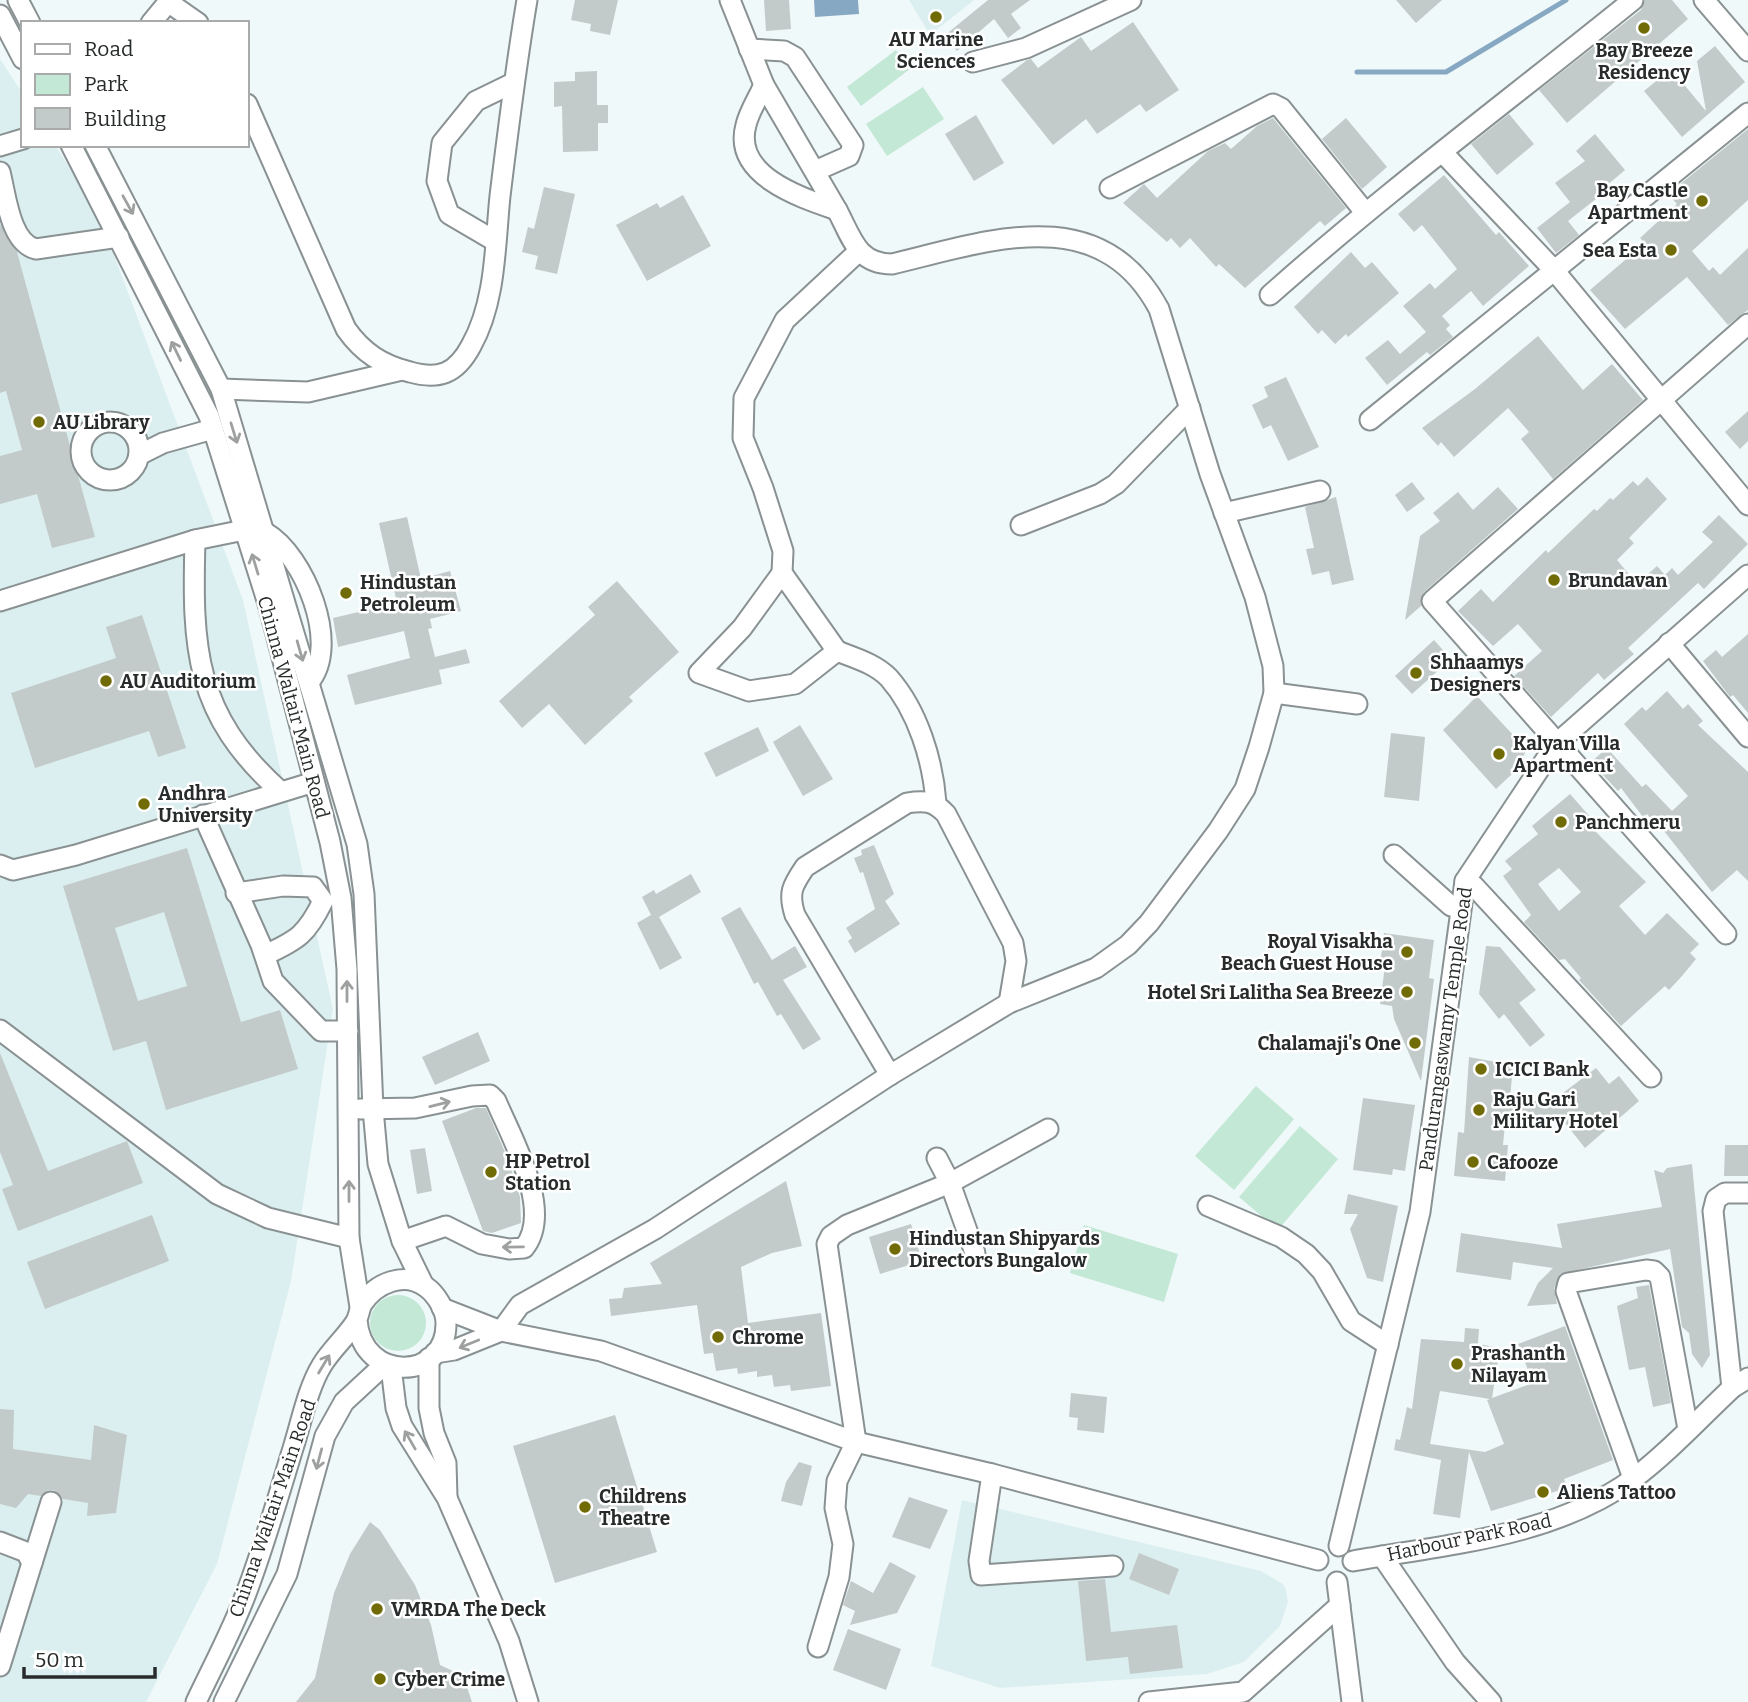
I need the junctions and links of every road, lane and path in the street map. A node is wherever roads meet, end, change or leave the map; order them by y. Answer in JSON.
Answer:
{"nodes":[{"id":1,"x":18,"y":0,"type":"edge"},
{"id":2,"x":527,"y":0,"type":"edge"},
{"id":3,"x":730,"y":0,"type":"edge"},
{"id":4,"x":1130,"y":0,"type":"edge"},
{"id":5,"x":1633,"y":0,"type":"edge"},
{"id":6,"x":1704,"y":0,"type":"edge"},
{"id":7,"x":169,"y":1,"type":"edge"},
{"id":8,"x":0,"y":15,"type":"edge"},
{"id":9,"x":29,"y":21,"type":"edge"},
{"id":10,"x":153,"y":21,"type":"edge"},
{"id":11,"x":195,"y":21,"type":"edge"},
{"id":12,"x":749,"y":48,"type":"junction"},
{"id":13,"x":1748,"y":51,"type":"edge"},
{"id":14,"x":21,"y":55,"type":"edge"},
{"id":15,"x":973,"y":62,"type":"dead end"},
{"id":16,"x":513,"y":83,"type":"junction"},
{"id":17,"x":764,"y":85,"type":"junction"},
{"id":18,"x":248,"y":106,"type":"edge"},
{"id":19,"x":1748,"y":113,"type":"edge"},
{"id":20,"x":21,"y":140,"type":"edge"},
{"id":21,"x":0,"y":146,"type":"edge"},
{"id":22,"x":72,"y":147,"type":"edge"},
{"id":23,"x":96,"y":147,"type":"edge"},
{"id":24,"x":1443,"y":153,"type":"junction"},
{"id":25,"x":815,"y":171,"type":"junction"},
{"id":26,"x":0,"y":172,"type":"edge"},
{"id":27,"x":1110,"y":188,"type":"dead end"},
{"id":28,"x":837,"y":211,"type":"junction"},
{"id":29,"x":1364,"y":211,"type":"junction"},
{"id":30,"x":119,"y":237,"type":"junction"},
{"id":31,"x":495,"y":241,"type":"junction"},
{"id":32,"x":857,"y":246,"type":"junction"},
{"id":33,"x":1553,"y":269,"type":"junction"},
{"id":34,"x":1270,"y":295,"type":"dead end"},
{"id":35,"x":1748,"y":324,"type":"edge"},
{"id":36,"x":402,"y":370,"type":"junction"},
{"id":37,"x":220,"y":389,"type":"junction"},
{"id":38,"x":1662,"y":400,"type":"junction"},
{"id":39,"x":1190,"y":408,"type":"junction"},
{"id":40,"x":1370,"y":420,"type":"dead end"},
{"id":41,"x":213,"y":429,"type":"junction"},
{"id":42,"x":139,"y":455,"type":"dead end"},
{"id":43,"x":1320,"y":491,"type":"dead end"},
{"id":44,"x":1748,"y":505,"type":"edge"},
{"id":45,"x":1224,"y":513,"type":"junction"},
{"id":46,"x":1021,"y":525,"type":"dead end"},
{"id":47,"x":244,"y":530,"type":"junction"},
{"id":48,"x":195,"y":540,"type":"junction"},
{"id":49,"x":782,"y":573,"type":"junction"},
{"id":50,"x":1748,"y":575,"type":"edge"},
{"id":51,"x":0,"y":601,"type":"edge"},
{"id":52,"x":1668,"y":643,"type":"junction"},
{"id":53,"x":837,"y":651,"type":"junction"},
{"id":54,"x":1274,"y":694,"type":"junction"},
{"id":55,"x":1357,"y":704,"type":"dead end"},
{"id":56,"x":1748,"y":737,"type":"edge"},
{"id":57,"x":1556,"y":744,"type":"junction"},
{"id":58,"x":314,"y":782,"type":"junction"},
{"id":59,"x":280,"y":791,"type":"junction"},
{"id":60,"x":936,"y":803,"type":"junction"},
{"id":61,"x":203,"y":815,"type":"junction"},
{"id":62,"x":1394,"y":855,"type":"dead end"},
{"id":63,"x":4,"y":870,"type":"edge"},
{"id":64,"x":1465,"y":881,"type":"junction"},
{"id":65,"x":236,"y":893,"type":"junction"},
{"id":66,"x":332,"y":899,"type":"junction"},
{"id":67,"x":1460,"y":907,"type":"junction"},
{"id":68,"x":1726,"y":934,"type":"dead end"},
{"id":69,"x":265,"y":955,"type":"junction"},
{"id":70,"x":1009,"y":1003,"type":"junction"},
{"id":71,"x":0,"y":1030,"type":"edge"},
{"id":72,"x":348,"y":1031,"type":"junction"},
{"id":73,"x":890,"y":1075,"type":"junction"},
{"id":74,"x":1651,"y":1077,"type":"dead end"},
{"id":75,"x":348,"y":1108,"type":"junction"},
{"id":76,"x":373,"y":1109,"type":"junction"},
{"id":77,"x":1048,"y":1129,"type":"dead end"},
{"id":78,"x":937,"y":1158,"type":"dead end"},
{"id":79,"x":950,"y":1183,"type":"junction"},
{"id":80,"x":1748,"y":1193,"type":"edge"},
{"id":81,"x":1209,"y":1206,"type":"dead end"},
{"id":82,"x":349,"y":1238,"type":"junction"},
{"id":83,"x":402,"y":1241,"type":"junction"},
{"id":84,"x":975,"y":1253,"type":"dead end"},
{"id":85,"x":423,"y":1284,"type":"junction"},
{"id":86,"x":442,"y":1308,"type":"junction"},
{"id":87,"x":359,"y":1314,"type":"junction"},
{"id":88,"x":501,"y":1331,"type":"junction"},
{"id":89,"x":1388,"y":1345,"type":"junction"},
{"id":90,"x":432,"y":1355,"type":"junction"},
{"id":91,"x":388,"y":1366,"type":"junction"},
{"id":92,"x":1740,"y":1383,"type":"edge"},
{"id":93,"x":1688,"y":1429,"type":"junction"},
{"id":94,"x":856,"y":1443,"type":"junction"},
{"id":95,"x":992,"y":1474,"type":"junction"},
{"id":96,"x":1633,"y":1478,"type":"junction"},
{"id":97,"x":447,"y":1498,"type":"junction"},
{"id":98,"x":51,"y":1502,"type":"dead end"},
{"id":99,"x":0,"y":1542,"type":"edge"},
{"id":100,"x":1339,"y":1546,"type":"junction"},
{"id":101,"x":1382,"y":1556,"type":"junction"},
{"id":102,"x":1318,"y":1560,"type":"junction"},
{"id":103,"x":1353,"y":1561,"type":"junction"},
{"id":104,"x":32,"y":1563,"type":"junction"},
{"id":105,"x":1113,"y":1566,"type":"dead end"},
{"id":106,"x":1337,"y":1582,"type":"junction"},
{"id":107,"x":1340,"y":1605,"type":"junction"},
{"id":108,"x":818,"y":1647,"type":"dead end"},
{"id":109,"x":0,"y":1666,"type":"edge"},
{"id":110,"x":1243,"y":1692,"type":"junction"},
{"id":111,"x":196,"y":1702,"type":"edge"},
{"id":112,"x":224,"y":1702,"type":"edge"},
{"id":113,"x":528,"y":1702,"type":"edge"},
{"id":114,"x":1149,"y":1702,"type":"edge"},
{"id":115,"x":1261,"y":1702,"type":"edge"},
{"id":116,"x":1352,"y":1702,"type":"edge"},
{"id":117,"x":1491,"y":1702,"type":"edge"}],
"edges":[{"from":1,"to":9,"type":"street"},
{"from":2,"to":16,"type":"street"},
{"from":3,"to":12,"type":"street"},
{"from":4,"to":15,"type":"street"},
{"from":5,"to":24,"type":"street"},
{"from":6,"to":13,"type":"street"},
{"from":7,"to":10,"type":"street"},
{"from":7,"to":11,"type":"street"},
{"from":8,"to":14,"type":"street"},
{"from":12,"to":17,"type":"street"},
{"from":12,"to":25,"type":"street"},
{"from":16,"to":31,"type":"street"},
{"from":16,"to":31,"type":"street"},
{"from":17,"to":25,"type":"street"},
{"from":17,"to":28,"type":"street"},
{"from":18,"to":36,"type":"street"},
{"from":19,"to":33,"type":"street"},
{"from":20,"to":21,"type":"street"},
{"from":22,"to":30,"type":"street","name":"Chinna Waltair Main Road"},
{"from":23,"to":37,"type":"street","name":"Chinna Waltair Main Road","one_way":true},
{"from":24,"to":29,"type":"street"},
{"from":24,"to":33,"type":"street"},
{"from":25,"to":28,"type":"street"},
{"from":26,"to":30,"type":"street"},
{"from":27,"to":29,"type":"street"},
{"from":28,"to":32,"type":"street"},
{"from":29,"to":34,"type":"street"},
{"from":41,"to":30,"type":"street","name":"Chinna Waltair Main Road","one_way":true},
{"from":31,"to":36,"type":"street"},
{"from":32,"to":39,"type":"street"},
{"from":32,"to":49,"type":"street"},
{"from":33,"to":38,"type":"street"},
{"from":33,"to":40,"type":"street"},
{"from":35,"to":38,"type":"street"},
{"from":36,"to":37,"type":"street"},
{"from":37,"to":76,"type":"street","name":"Chinna Waltair Main Road","one_way":true},
{"from":38,"to":44,"type":"street"},
{"from":38,"to":57,"type":"street"},
{"from":39,"to":45,"type":"street"},
{"from":39,"to":46,"type":"street"},
{"from":41,"to":42,"type":"street"},
{"from":41,"to":47,"type":"street","name":"Chinna Waltair Main Road"},
{"from":43,"to":45,"type":"street"},
{"from":45,"to":54,"type":"street"},
{"from":47,"to":48,"type":"street"},
{"from":58,"to":47,"type":"street","name":"Chinna Waltair Main Road","one_way":true},
{"from":48,"to":51,"type":"street"},
{"from":48,"to":59,"type":"street"},
{"from":49,"to":53,"type":"street"},
{"from":49,"to":53,"type":"street"},
{"from":50,"to":52,"type":"street","name":"Pandurangaswamy Temple Road"},
{"from":52,"to":56,"type":"street"},
{"from":52,"to":57,"type":"street","name":"Pandurangaswamy Temple Road"},
{"from":53,"to":60,"type":"street"},
{"from":54,"to":55,"type":"street"},
{"from":54,"to":70,"type":"street"},
{"from":57,"to":64,"type":"street","name":"Pandurangaswamy Temple Road"},
{"from":57,"to":68,"type":"street"},
{"from":58,"to":59,"type":"street"},
{"from":58,"to":66,"type":"street","name":"Chinna Waltair Main Road"},
{"from":59,"to":61,"type":"street"},
{"from":60,"to":70,"type":"street"},
{"from":60,"to":73,"type":"street"},
{"from":61,"to":63,"type":"street"},
{"from":61,"to":65,"type":"street"},
{"from":62,"to":67,"type":"street"},
{"from":64,"to":67,"type":"street","name":"Pandurangaswamy Temple Road"},
{"from":64,"to":74,"type":"street"},
{"from":65,"to":66,"type":"street"},
{"from":65,"to":69,"type":"street"},
{"from":66,"to":69,"type":"street"},
{"from":72,"to":66,"type":"street","name":"Chinna Waltair Main Road","one_way":true},
{"from":67,"to":89,"type":"street","name":"Pandurangaswamy Temple Road"},
{"from":69,"to":72,"type":"street"},
{"from":70,"to":73,"type":"street"},
{"from":71,"to":82,"type":"street"},
{"from":72,"to":75,"type":"street","name":"Chinna Waltair Main Road"},
{"from":73,"to":88,"type":"street"},
{"from":75,"to":76,"type":"street"},
{"from":82,"to":75,"type":"street","name":"Chinna Waltair Main Road","one_way":true},
{"from":76,"to":83,"type":"street","name":"Chinna Waltair Main Road"},
{"from":76,"to":83,"type":"street","one_way":true},
{"from":77,"to":79,"type":"street"},
{"from":78,"to":79,"type":"street"},
{"from":79,"to":84,"type":"street"},
{"from":79,"to":94,"type":"street"},
{"from":80,"to":92,"type":"street"},
{"from":81,"to":89,"type":"street"},
{"from":82,"to":87,"type":"street","name":"Chinna Waltair Main Road"},
{"from":83,"to":85,"type":"street","name":"Chinna Waltair Main Road"},
{"from":85,"to":86,"type":"street"},
{"from":85,"to":87,"type":"street"},
{"from":86,"to":88,"type":"street"},
{"from":86,"to":90,"type":"street"},
{"from":87,"to":91,"type":"street"},
{"from":111,"to":87,"type":"street","name":"Chinna Waltair Main Road","one_way":true},
{"from":88,"to":90,"type":"street","one_way":true},
{"from":88,"to":94,"type":"street"},
{"from":89,"to":100,"type":"street","name":"Pandurangaswamy Temple Road"},
{"from":90,"to":91,"type":"street"},
{"from":90,"to":97,"type":"street"},
{"from":97,"to":91,"type":"street","one_way":true},
{"from":91,"to":112,"type":"street","name":"Chinna Waltair Main Road","one_way":true},
{"from":92,"to":93,"type":"street","name":"Harbour Park Road"},
{"from":93,"to":96,"type":"street","name":"Harbour Park Road"},
{"from":93,"to":96,"type":"street"},
{"from":94,"to":95,"type":"street"},
{"from":94,"to":108,"type":"street"},
{"from":95,"to":102,"type":"street"},
{"from":95,"to":105,"type":"street"},
{"from":96,"to":101,"type":"street","name":"Harbour Park Road"},
{"from":97,"to":113,"type":"street"},
{"from":98,"to":104,"type":"street"},
{"from":99,"to":104,"type":"street"},
{"from":100,"to":102,"type":"street"},
{"from":100,"to":103,"type":"street"},
{"from":101,"to":103,"type":"street","name":"Harbour Park Road"},
{"from":101,"to":117,"type":"street"},
{"from":102,"to":106,"type":"street"},
{"from":103,"to":106,"type":"street"},
{"from":104,"to":109,"type":"street"},
{"from":106,"to":107,"type":"street"},
{"from":107,"to":110,"type":"street"},
{"from":107,"to":116,"type":"street"},
{"from":110,"to":114,"type":"street"},
{"from":110,"to":115,"type":"street"}]}
